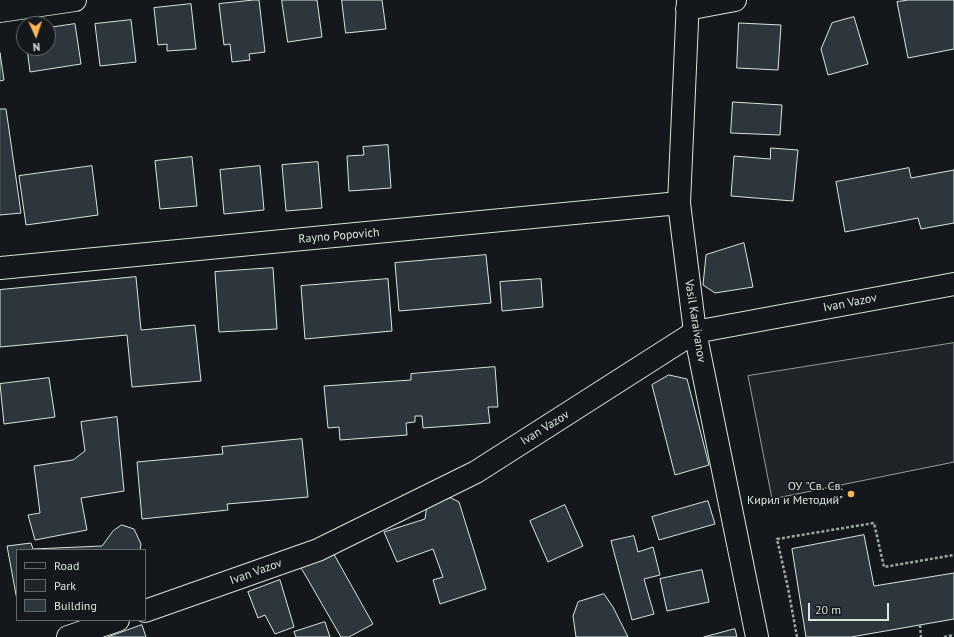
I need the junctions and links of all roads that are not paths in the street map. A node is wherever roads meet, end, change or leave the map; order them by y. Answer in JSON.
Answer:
{"nodes":[{"id":1,"x":75,"y":0,"type":"edge"},
{"id":2,"x":735,"y":0,"type":"edge"},
{"id":3,"x":688,"y":5,"type":"edge"},
{"id":4,"x":0,"y":11,"type":"edge"},
{"id":5,"x":679,"y":203,"type":"junction"},
{"id":6,"x":0,"y":268,"type":"edge"},
{"id":7,"x":954,"y":284,"type":"edge"},
{"id":8,"x":695,"y":332,"type":"junction"},
{"id":9,"x":146,"y":611,"type":"edge"},
{"id":10,"x":115,"y":621,"type":"edge"},
{"id":11,"x":68,"y":637,"type":"edge"},
{"id":12,"x":757,"y":637,"type":"edge"}],
"edges":[{"from":1,"to":4,"type":"street"},
{"from":2,"to":3,"type":"street"},
{"from":3,"to":5,"type":"street","name":"Vasil Karaivanov"},
{"from":5,"to":6,"type":"street","name":"Rayno Popovich"},
{"from":5,"to":8,"type":"street","name":"Vasil Karaivanov"},
{"from":7,"to":8,"type":"street","name":"Ivan Vazov"},
{"from":8,"to":9,"type":"street","name":"Ivan Vazov"},
{"from":8,"to":12,"type":"street","name":"Vasil Karaivanov"},
{"from":10,"to":11,"type":"street"}]}
